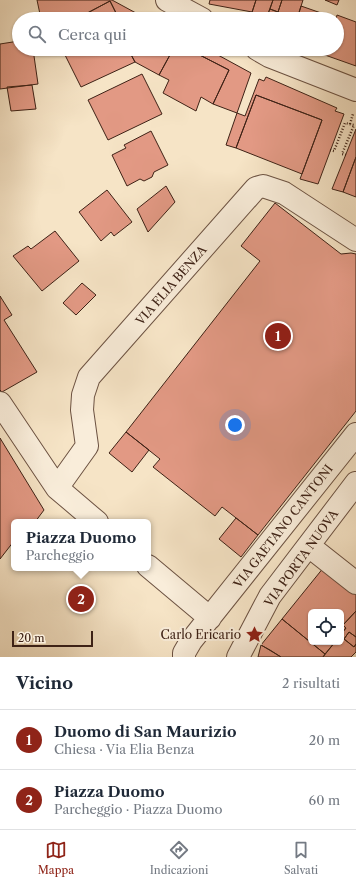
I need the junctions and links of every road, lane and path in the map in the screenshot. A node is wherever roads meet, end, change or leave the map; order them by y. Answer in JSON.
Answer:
{"nodes":[{"id":1,"x":167,"y":0,"type":"edge"},
{"id":2,"x":189,"y":12,"type":"edge"},
{"id":3,"x":269,"y":56,"type":"edge"},
{"id":4,"x":356,"y":90,"type":"edge"},
{"id":5,"x":330,"y":150,"type":"dead end"},
{"id":6,"x":346,"y":155,"type":"dead end"},
{"id":7,"x":356,"y":240,"type":"edge"},
{"id":8,"x":0,"y":403,"type":"edge"},
{"id":9,"x":356,"y":434,"type":"edge"},
{"id":10,"x":356,"y":483,"type":"edge"},
{"id":11,"x":57,"y":488,"type":"junction"},
{"id":12,"x":93,"y":519,"type":"edge"},
{"id":13,"x":309,"y":546,"type":"junction"},
{"id":14,"x":151,"y":569,"type":"edge"},
{"id":15,"x":356,"y":584,"type":"edge"},
{"id":16,"x":210,"y":618,"type":"junction"},
{"id":17,"x":184,"y":657,"type":"edge"},
{"id":18,"x":238,"y":657,"type":"edge"}],
"edges":[{"from":1,"to":2,"type":"street"},
{"from":3,"to":4,"type":"street"},
{"from":5,"to":6,"type":"path"},
{"from":7,"to":11,"type":"street","name":"VIA ELIA BENZA"},
{"from":8,"to":11,"type":"street"},
{"from":9,"to":16,"type":"street","name":"VIA GAETANO CANTONI"},
{"from":10,"to":13,"type":"street","name":"VIA PORTA NUOVA"},
{"from":11,"to":12,"type":"street"},
{"from":13,"to":15,"type":"street"},
{"from":13,"to":18,"type":"street","name":"VIA PORTA NUOVA"},
{"from":14,"to":16,"type":"street"},
{"from":16,"to":17,"type":"street","name":"VIA GAETANO CANTONI"}]}
